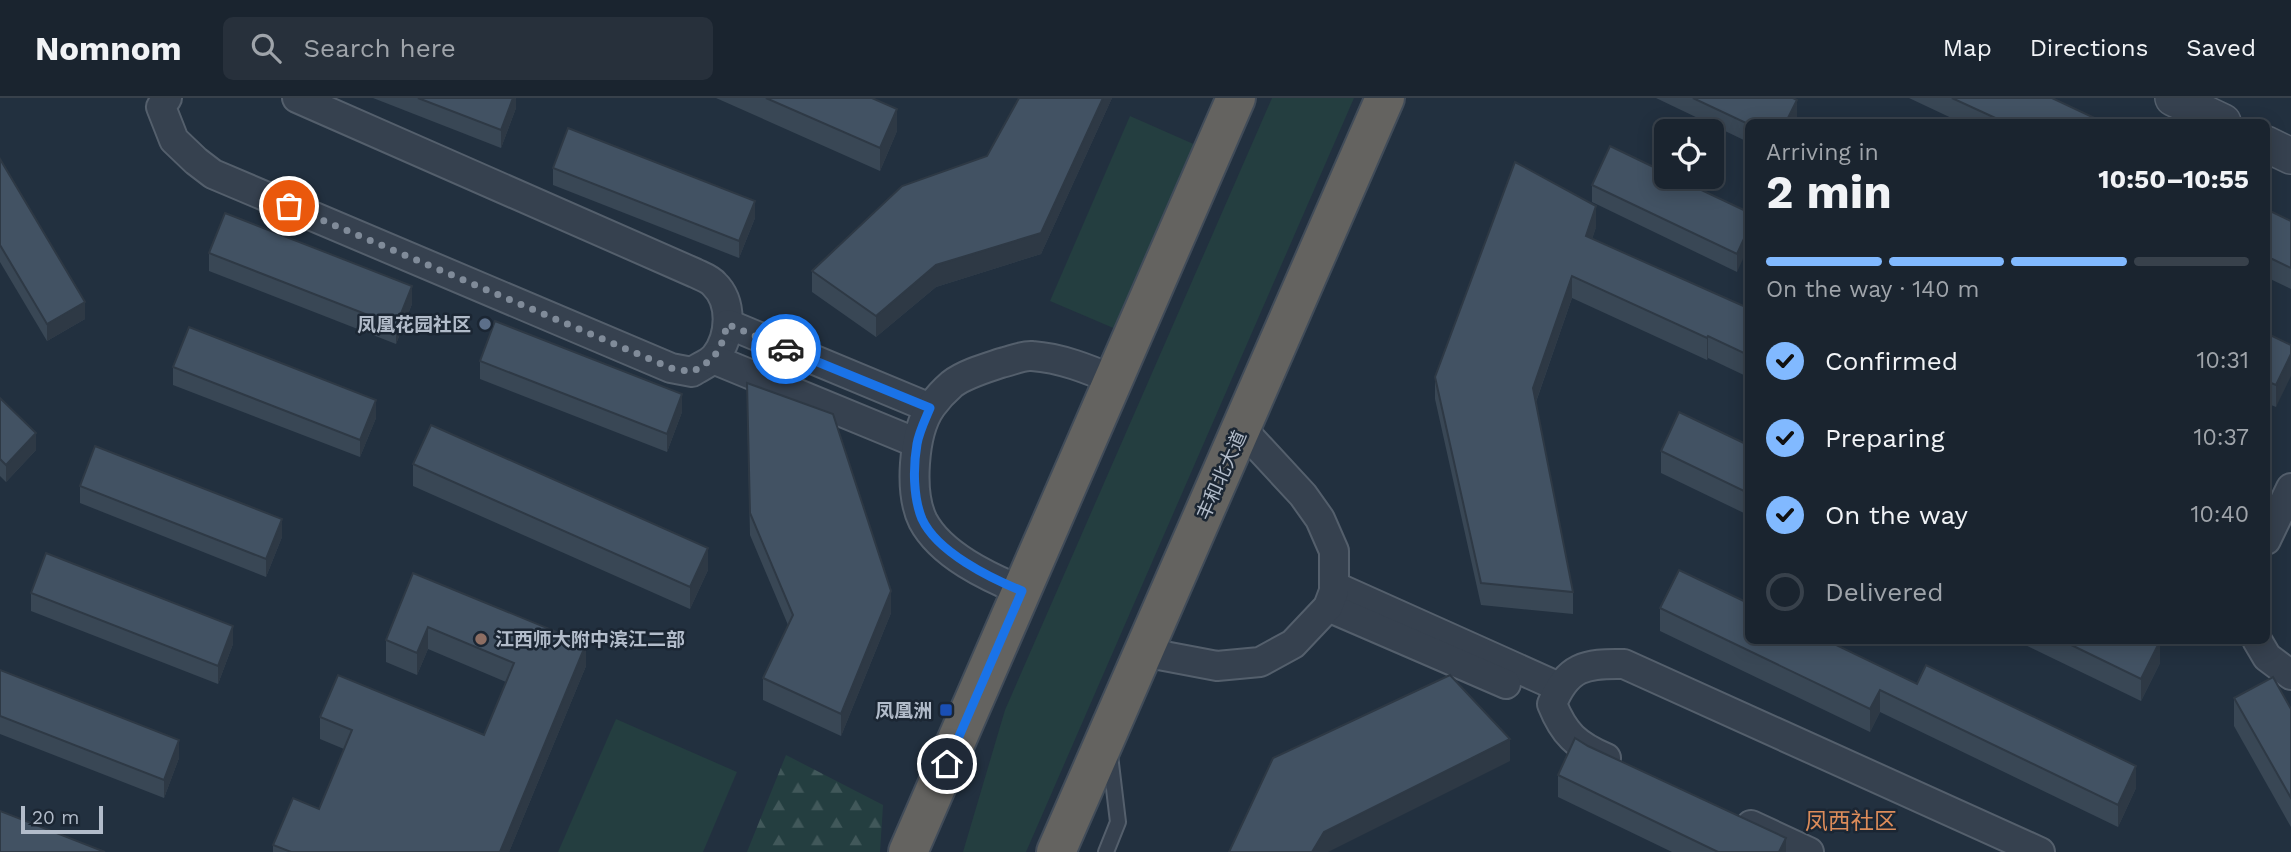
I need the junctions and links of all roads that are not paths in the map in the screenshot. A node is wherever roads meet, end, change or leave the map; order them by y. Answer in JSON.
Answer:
{"nodes":[{"id":1,"x":167,"y":98,"type":"edge"},
{"id":2,"x":297,"y":98,"type":"edge"},
{"id":3,"x":1236,"y":98,"type":"edge"},
{"id":4,"x":1385,"y":98,"type":"edge"},
{"id":5,"x":2173,"y":98,"type":"edge"},
{"id":6,"x":2217,"y":119,"type":"edge"},
{"id":7,"x":2270,"y":146,"type":"edge"},
{"id":8,"x":2291,"y":156,"type":"edge"},
{"id":9,"x":727,"y":324,"type":"junction"},
{"id":10,"x":713,"y":359,"type":"junction"},
{"id":11,"x":1114,"y":380,"type":"junction"},
{"id":12,"x":930,"y":408,"type":"junction"},
{"id":13,"x":1241,"y":428,"type":"junction"},
{"id":14,"x":917,"y":443,"type":"junction"},
{"id":15,"x":2291,"y":488,"type":"edge"},
{"id":16,"x":2270,"y":532,"type":"edge"},
{"id":17,"x":1022,"y":591,"type":"junction"},
{"id":18,"x":1331,"y":597,"type":"junction"},
{"id":19,"x":2259,"y":644,"type":"edge"},
{"id":20,"x":1143,"y":652,"type":"junction"},
{"id":21,"x":2291,"y":675,"type":"edge"},
{"id":22,"x":1555,"y":696,"type":"junction"},
{"id":23,"x":976,"y":697,"type":"junction"},
{"id":24,"x":1107,"y":734,"type":"junction"},
{"id":25,"x":1633,"y":771,"type":"edge"},
{"id":26,"x":1733,"y":817,"type":"edge"},
{"id":27,"x":908,"y":852,"type":"edge"},
{"id":28,"x":938,"y":852,"type":"edge"},
{"id":29,"x":1056,"y":852,"type":"edge"},
{"id":30,"x":1107,"y":852,"type":"edge"},
{"id":31,"x":1809,"y":852,"type":"edge"},
{"id":32,"x":2039,"y":852,"type":"edge"}],
"edges":[{"from":1,"to":10,"type":"street"},
{"from":2,"to":9,"type":"street"},
{"from":3,"to":11,"type":"highway"},
{"from":4,"to":13,"type":"highway","name":"丰和北大道"},
{"from":5,"to":6,"type":"street"},
{"from":7,"to":8,"type":"street"},
{"from":9,"to":10,"type":"street"},
{"from":9,"to":12,"type":"street"},
{"from":10,"to":14,"type":"street"},
{"from":11,"to":12,"type":"street"},
{"from":11,"to":17,"type":"highway"},
{"from":12,"to":14,"type":"street"},
{"from":13,"to":18,"type":"street"},
{"from":13,"to":20,"type":"highway","name":"丰和北大道"},
{"from":14,"to":17,"type":"street"},
{"from":15,"to":16,"type":"street"},
{"from":17,"to":23,"type":"highway"},
{"from":18,"to":20,"type":"street"},
{"from":18,"to":22,"type":"street"},
{"from":19,"to":21,"type":"street"},
{"from":20,"to":24,"type":"highway","name":"丰和北大道"},
{"from":22,"to":25,"type":"street"},
{"from":22,"to":32,"type":"street"},
{"from":23,"to":27,"type":"highway"},
{"from":23,"to":28,"type":"highway"},
{"from":24,"to":29,"type":"highway","name":"丰和北大道"},
{"from":24,"to":30,"type":"lane"},
{"from":26,"to":31,"type":"street"}]}
